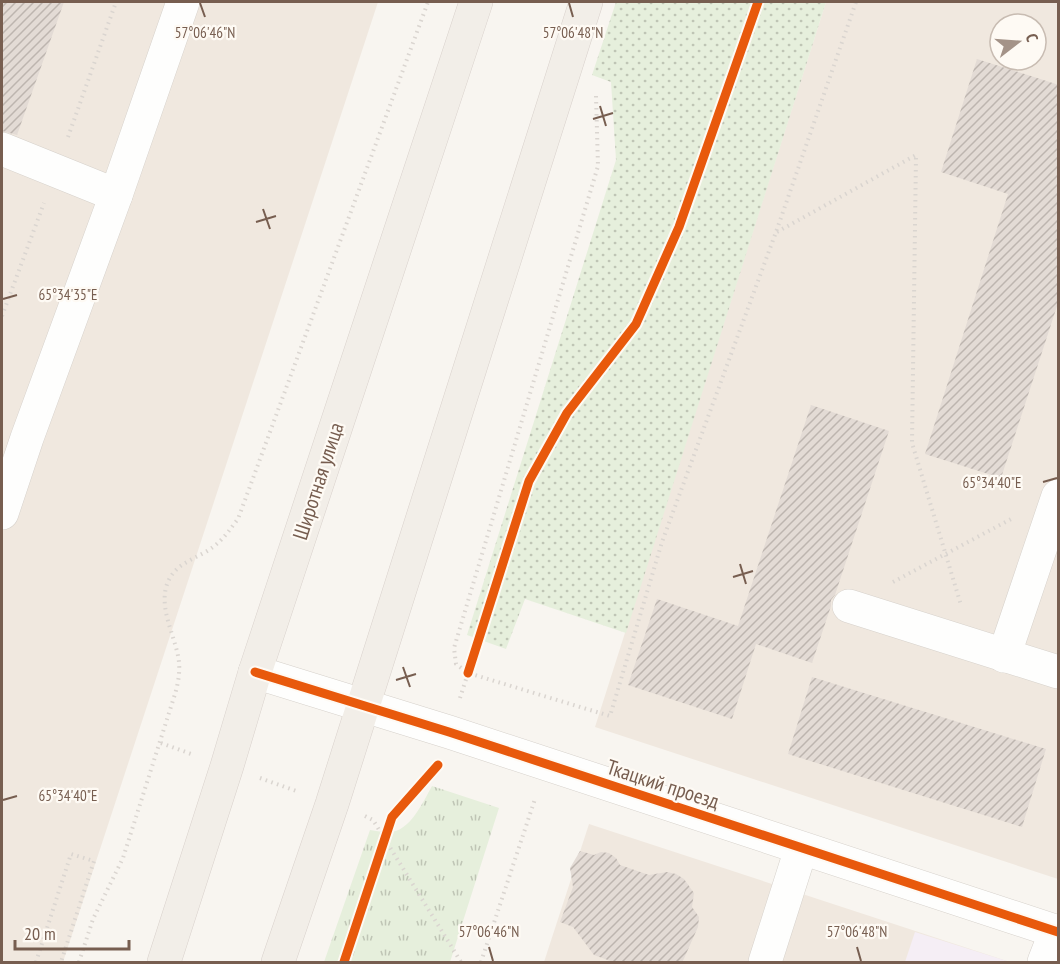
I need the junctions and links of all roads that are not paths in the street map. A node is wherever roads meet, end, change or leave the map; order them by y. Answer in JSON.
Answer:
{"nodes":[{"id":1,"x":183,"y":2,"type":"edge"},
{"id":2,"x":476,"y":2,"type":"edge"},
{"id":3,"x":586,"y":2,"type":"edge"},
{"id":4,"x":2,"y":149,"type":"edge"},
{"id":5,"x":116,"y":195,"type":"junction"},
{"id":6,"x":14,"y":434,"type":"edge"},
{"id":7,"x":1059,"y":496,"type":"edge"},
{"id":8,"x":2,"y":513,"type":"edge"},
{"id":9,"x":849,"y":606,"type":"road end"},
{"id":10,"x":989,"y":651,"type":"junction"},
{"id":11,"x":255,"y":672,"type":"junction"},
{"id":12,"x":1059,"y":672,"type":"edge"},
{"id":13,"x":363,"y":706,"type":"junction"},
{"id":14,"x":801,"y":849,"type":"junction"},
{"id":15,"x":1057,"y":932,"type":"edge"},
{"id":16,"x":164,"y":963,"type":"edge"},
{"id":17,"x":278,"y":963,"type":"edge"},
{"id":18,"x":765,"y":963,"type":"edge"},
{"id":19,"x":1044,"y":963,"type":"edge"}],
"edges":[{"from":1,"to":5,"type":"street"},
{"from":2,"to":11,"type":"main road","name":"Широтная улица"},
{"from":3,"to":13,"type":"main road"},
{"from":4,"to":5,"type":"street"},
{"from":5,"to":6,"type":"street"},
{"from":6,"to":8,"type":"street"},
{"from":7,"to":10,"type":"street"},
{"from":9,"to":10,"type":"street"},
{"from":10,"to":12,"type":"street"},
{"from":11,"to":13,"type":"street","name":"Ткацкий проезд"},
{"from":11,"to":16,"type":"main road","name":"Широтная улица"},
{"from":13,"to":14,"type":"street","name":"Ткацкий проезд"},
{"from":13,"to":17,"type":"main road"},
{"from":14,"to":15,"type":"street","name":"Ткацкий проезд"},
{"from":14,"to":18,"type":"street"},
{"from":15,"to":19,"type":"street"}]}
